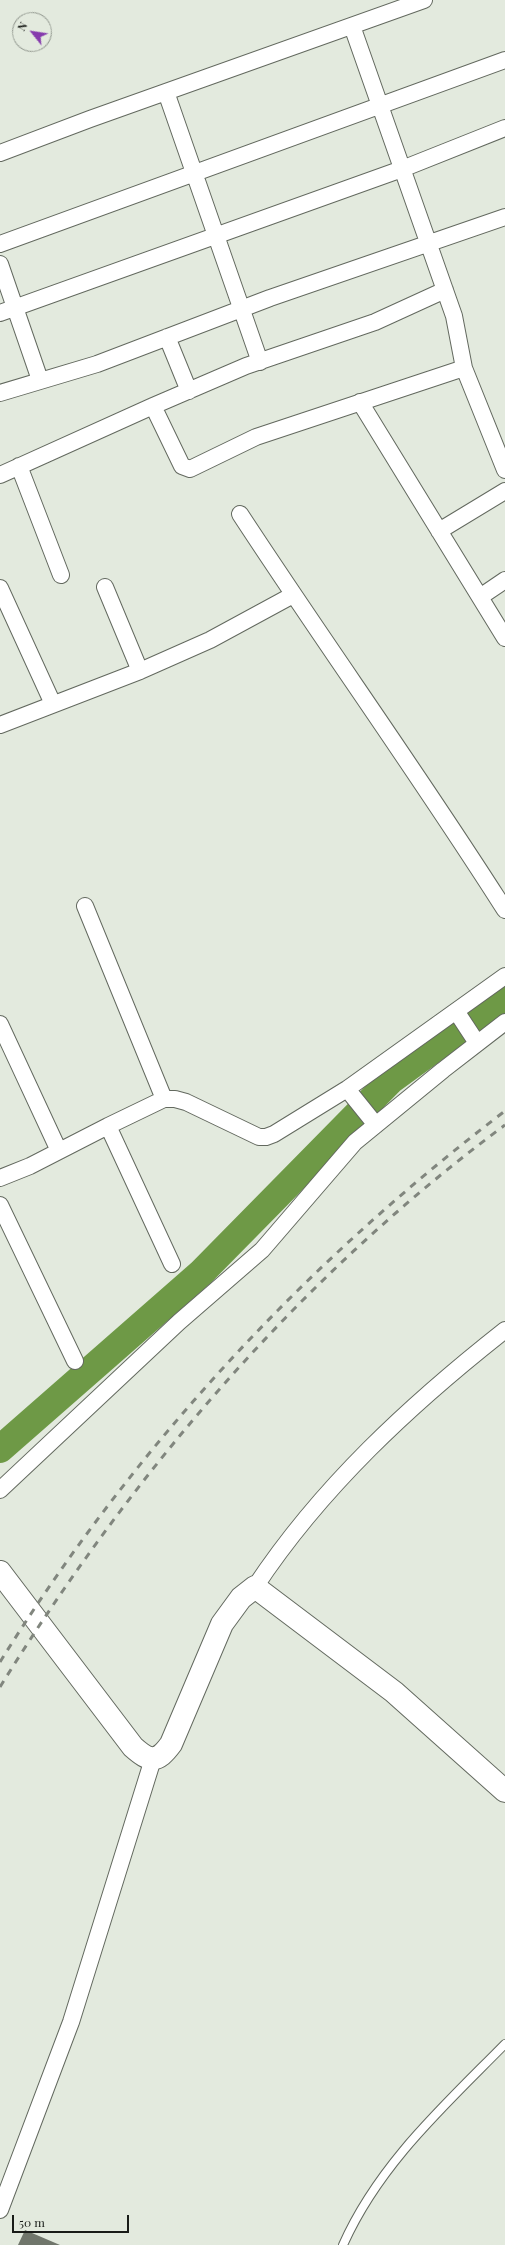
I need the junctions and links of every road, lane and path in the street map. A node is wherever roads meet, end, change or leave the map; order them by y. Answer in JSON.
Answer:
{"nodes":[{"id":1,"x":418,"y":1,"type":"edge"},
{"id":2,"x":352,"y":26,"type":"junction"},
{"id":3,"x":505,"y":60,"type":"edge"},
{"id":4,"x":166,"y":92,"type":"junction"},
{"id":5,"x":380,"y":105,"type":"junction"},
{"id":6,"x":505,"y":128,"type":"edge"},
{"id":7,"x":0,"y":153,"type":"edge"},
{"id":8,"x":402,"y":169,"type":"junction"},
{"id":9,"x":194,"y":172,"type":"junction"},
{"id":10,"x":505,"y":218,"type":"edge"},
{"id":11,"x":216,"y":236,"type":"junction"},
{"id":12,"x":0,"y":244,"type":"edge"},
{"id":13,"x":429,"y":244,"type":"junction"},
{"id":14,"x":0,"y":264,"type":"edge"},
{"id":15,"x":445,"y":290,"type":"junction"},
{"id":16,"x":16,"y":307,"type":"junction"},
{"id":17,"x":242,"y":309,"type":"junction"},
{"id":18,"x":0,"y":313,"type":"edge"},
{"id":19,"x":167,"y":337,"type":"junction"},
{"id":20,"x":260,"y":362,"type":"junction"},
{"id":21,"x":464,"y":368,"type":"junction"},
{"id":22,"x":40,"y":380,"type":"junction"},
{"id":23,"x":189,"y":391,"type":"junction"},
{"id":24,"x":0,"y":393,"type":"edge"},
{"id":25,"x":360,"y":402,"type":"junction"},
{"id":26,"x":153,"y":406,"type":"junction"},
{"id":27,"x":19,"y":466,"type":"junction"},
{"id":28,"x":505,"y":470,"type":"edge"},
{"id":29,"x":0,"y":475,"type":"edge"},
{"id":30,"x":505,"y":491,"type":"edge"},
{"id":31,"x":240,"y":514,"type":"dead end"},
{"id":32,"x":439,"y":531,"type":"junction"},
{"id":33,"x":61,"y":575,"type":"dead end"},
{"id":34,"x":505,"y":580,"type":"edge"},
{"id":35,"x":105,"y":587,"type":"dead end"},
{"id":36,"x":0,"y":588,"type":"edge"},
{"id":37,"x":293,"y":595,"type":"junction"},
{"id":38,"x":480,"y":597,"type":"junction"},
{"id":39,"x":505,"y":638,"type":"edge"},
{"id":40,"x":140,"y":671,"type":"junction"},
{"id":41,"x":53,"y":704,"type":"junction"},
{"id":42,"x":0,"y":725,"type":"edge"},
{"id":43,"x":85,"y":906,"type":"dead end"},
{"id":44,"x":505,"y":910,"type":"edge"},
{"id":45,"x":505,"y":976,"type":"edge"},
{"id":46,"x":456,"y":1011,"type":"junction"},
{"id":47,"x":505,"y":1022,"type":"edge"},
{"id":48,"x":0,"y":1024,"type":"edge"},
{"id":49,"x":477,"y":1043,"type":"junction"},
{"id":50,"x":347,"y":1089,"type":"junction"},
{"id":51,"x":164,"y":1099,"type":"junction"},
{"id":52,"x":376,"y":1125,"type":"junction"},
{"id":53,"x":108,"y":1126,"type":"junction"},
{"id":54,"x":59,"y":1151,"type":"junction"},
{"id":55,"x":0,"y":1178,"type":"edge"},
{"id":56,"x":0,"y":1205,"type":"edge"},
{"id":57,"x":172,"y":1264,"type":"dead end"},
{"id":58,"x":505,"y":1330,"type":"edge"},
{"id":59,"x":75,"y":1361,"type":"dead end"},
{"id":60,"x":0,"y":1490,"type":"edge"},
{"id":61,"x":0,"y":1572,"type":"edge"},
{"id":62,"x":255,"y":1587,"type":"junction"},
{"id":63,"x":153,"y":1759,"type":"junction"},
{"id":64,"x":505,"y":1791,"type":"edge"},
{"id":65,"x":505,"y":2044,"type":"edge"},
{"id":66,"x":0,"y":2210,"type":"edge"},
{"id":67,"x":343,"y":2245,"type":"edge"}],
"edges":[{"from":1,"to":2,"type":"street"},
{"from":2,"to":4,"type":"street"},
{"from":2,"to":5,"type":"street"},
{"from":3,"to":5,"type":"street"},
{"from":4,"to":7,"type":"street"},
{"from":4,"to":9,"type":"street"},
{"from":5,"to":8,"type":"street"},
{"from":5,"to":9,"type":"street"},
{"from":6,"to":8,"type":"street"},
{"from":8,"to":11,"type":"street"},
{"from":8,"to":13,"type":"street"},
{"from":9,"to":11,"type":"street"},
{"from":9,"to":12,"type":"street"},
{"from":10,"to":13,"type":"street"},
{"from":11,"to":16,"type":"street"},
{"from":11,"to":17,"type":"street"},
{"from":13,"to":15,"type":"street"},
{"from":13,"to":17,"type":"street"},
{"from":14,"to":16,"type":"street"},
{"from":15,"to":20,"type":"street"},
{"from":15,"to":21,"type":"street"},
{"from":16,"to":18,"type":"street"},
{"from":16,"to":22,"type":"street"},
{"from":17,"to":19,"type":"street"},
{"from":17,"to":20,"type":"street"},
{"from":19,"to":22,"type":"street"},
{"from":19,"to":23,"type":"street"},
{"from":20,"to":23,"type":"street"},
{"from":21,"to":25,"type":"street"},
{"from":21,"to":28,"type":"street"},
{"from":22,"to":24,"type":"street"},
{"from":23,"to":26,"type":"street"},
{"from":25,"to":26,"type":"street"},
{"from":25,"to":32,"type":"street"},
{"from":26,"to":27,"type":"street"},
{"from":27,"to":29,"type":"street"},
{"from":27,"to":33,"type":"street"},
{"from":30,"to":32,"type":"street"},
{"from":31,"to":37,"type":"street"},
{"from":32,"to":38,"type":"street"},
{"from":34,"to":38,"type":"street"},
{"from":35,"to":40,"type":"street"},
{"from":36,"to":41,"type":"street"},
{"from":37,"to":40,"type":"street"},
{"from":37,"to":44,"type":"street"},
{"from":38,"to":39,"type":"street"},
{"from":40,"to":41,"type":"street"},
{"from":41,"to":42,"type":"street"},
{"from":43,"to":51,"type":"street"},
{"from":45,"to":46,"type":"street"},
{"from":46,"to":49,"type":"street"},
{"from":46,"to":50,"type":"street"},
{"from":47,"to":49,"type":"street"},
{"from":48,"to":54,"type":"street"},
{"from":49,"to":52,"type":"street"},
{"from":50,"to":51,"type":"street"},
{"from":50,"to":52,"type":"street"},
{"from":51,"to":53,"type":"street"},
{"from":52,"to":60,"type":"street"},
{"from":53,"to":54,"type":"street"},
{"from":53,"to":57,"type":"street"},
{"from":54,"to":55,"type":"street"},
{"from":56,"to":59,"type":"street"},
{"from":58,"to":62,"type":"street"},
{"from":61,"to":63,"type":"street"},
{"from":62,"to":63,"type":"street"},
{"from":62,"to":64,"type":"street"},
{"from":63,"to":66,"type":"street"},
{"from":65,"to":67,"type":"lane"}]}
